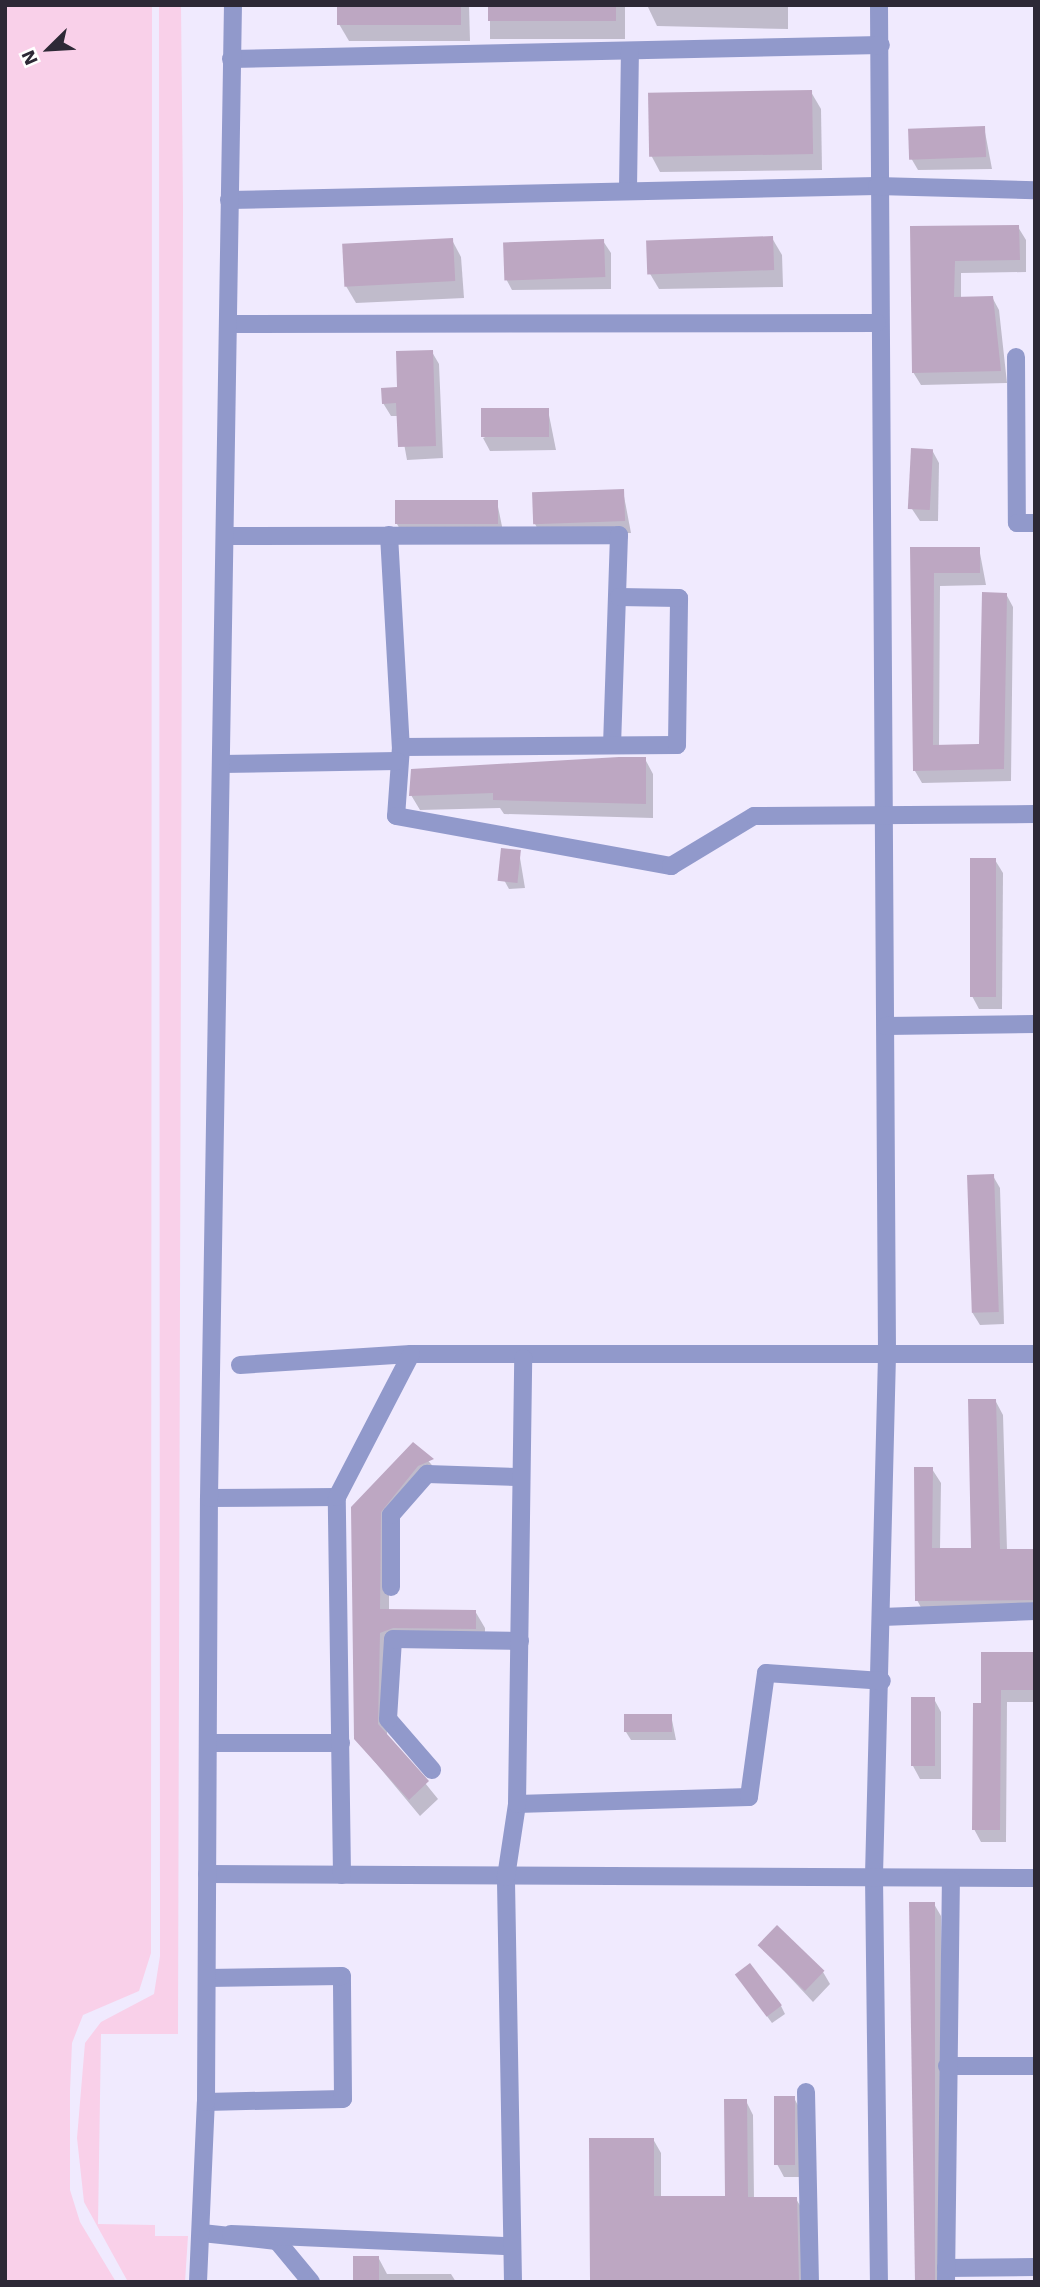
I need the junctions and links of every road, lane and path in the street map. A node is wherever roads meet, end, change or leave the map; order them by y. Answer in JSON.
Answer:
{"nodes":[{"id":1,"x":233,"y":5,"type":"edge"},
{"id":2,"x":879,"y":5,"type":"edge"},
{"id":3,"x":881,"y":45,"type":"junction"},
{"id":4,"x":630,"y":51,"type":"junction"},
{"id":5,"x":231,"y":59,"type":"junction"},
{"id":6,"x":877,"y":186,"type":"junction"},
{"id":7,"x":628,"y":190,"type":"junction"},
{"id":8,"x":1035,"y":190,"type":"edge"},
{"id":9,"x":229,"y":200,"type":"junction"},
{"id":10,"x":877,"y":323,"type":"junction"},
{"id":11,"x":230,"y":324,"type":"junction"},
{"id":12,"x":1016,"y":358,"type":"dead end"},
{"id":13,"x":1035,"y":523,"type":"edge"},
{"id":14,"x":389,"y":535,"type":"junction"},
{"id":15,"x":225,"y":536,"type":"junction"},
{"id":16,"x":619,"y":597,"type":"junction"},
{"id":17,"x":612,"y":741,"type":"junction"},
{"id":18,"x":399,"y":754,"type":"junction"},
{"id":19,"x":222,"y":764,"type":"junction"},
{"id":20,"x":1035,"y":814,"type":"edge"},
{"id":21,"x":882,"y":817,"type":"junction"},
{"id":22,"x":1035,"y":1024,"type":"edge"},
{"id":23,"x":886,"y":1026,"type":"junction"},
{"id":24,"x":411,"y":1354,"type":"junction"},
{"id":25,"x":1035,"y":1354,"type":"edge"},
{"id":26,"x":887,"y":1355,"type":"junction"},
{"id":27,"x":523,"y":1358,"type":"junction"},
{"id":28,"x":240,"y":1365,"type":"dead end"},
{"id":29,"x":518,"y":1477,"type":"junction"},
{"id":30,"x":337,"y":1497,"type":"junction"},
{"id":31,"x":209,"y":1498,"type":"junction"},
{"id":32,"x":391,"y":1587,"type":"dead end"},
{"id":33,"x":1035,"y":1611,"type":"edge"},
{"id":34,"x":882,"y":1617,"type":"junction"},
{"id":35,"x":520,"y":1642,"type":"junction"},
{"id":36,"x":882,"y":1681,"type":"junction"},
{"id":37,"x":209,"y":1743,"type":"junction"},
{"id":38,"x":341,"y":1743,"type":"junction"},
{"id":39,"x":432,"y":1770,"type":"dead end"},
{"id":40,"x":517,"y":1804,"type":"junction"},
{"id":41,"x":207,"y":1874,"type":"junction"},
{"id":42,"x":342,"y":1875,"type":"junction"},
{"id":43,"x":506,"y":1877,"type":"junction"},
{"id":44,"x":874,"y":1877,"type":"junction"},
{"id":45,"x":1035,"y":1878,"type":"edge"},
{"id":46,"x":951,"y":1880,"type":"junction"},
{"id":47,"x":207,"y":1978,"type":"junction"},
{"id":48,"x":947,"y":2066,"type":"junction"},
{"id":49,"x":1035,"y":2066,"type":"edge"},
{"id":50,"x":806,"y":2092,"type":"dead end"},
{"id":51,"x":206,"y":2102,"type":"junction"},
{"id":52,"x":202,"y":2233,"type":"junction"},
{"id":53,"x":231,"y":2234,"type":"junction"},
{"id":54,"x":510,"y":2246,"type":"junction"},
{"id":55,"x":1035,"y":2267,"type":"edge"},
{"id":56,"x":946,"y":2275,"type":"edge"},
{"id":57,"x":198,"y":2282,"type":"edge"},
{"id":58,"x":312,"y":2282,"type":"edge"},
{"id":59,"x":513,"y":2282,"type":"edge"},
{"id":60,"x":810,"y":2282,"type":"edge"},
{"id":61,"x":879,"y":2282,"type":"edge"}],
"edges":[{"from":1,"to":5,"type":"street"},
{"from":2,"to":3,"type":"street"},
{"from":3,"to":4,"type":"street"},
{"from":3,"to":6,"type":"street"},
{"from":4,"to":5,"type":"street"},
{"from":4,"to":7,"type":"street"},
{"from":5,"to":9,"type":"street"},
{"from":6,"to":7,"type":"street"},
{"from":6,"to":8,"type":"street"},
{"from":6,"to":10,"type":"street"},
{"from":7,"to":9,"type":"street"},
{"from":9,"to":11,"type":"street"},
{"from":10,"to":11,"type":"street"},
{"from":10,"to":21,"type":"street"},
{"from":11,"to":15,"type":"street"},
{"from":12,"to":13,"type":"street"},
{"from":14,"to":15,"type":"street"},
{"from":14,"to":16,"type":"street"},
{"from":14,"to":18,"type":"street"},
{"from":15,"to":19,"type":"street"},
{"from":16,"to":17,"type":"street"},
{"from":16,"to":17,"type":"street"},
{"from":17,"to":18,"type":"street"},
{"from":18,"to":19,"type":"street"},
{"from":18,"to":21,"type":"street"},
{"from":19,"to":31,"type":"street"},
{"from":20,"to":21,"type":"street"},
{"from":21,"to":23,"type":"street"},
{"from":22,"to":23,"type":"street"},
{"from":23,"to":26,"type":"street"},
{"from":24,"to":27,"type":"street"},
{"from":24,"to":28,"type":"street"},
{"from":24,"to":30,"type":"street"},
{"from":25,"to":26,"type":"street"},
{"from":26,"to":27,"type":"street"},
{"from":26,"to":34,"type":"street"},
{"from":27,"to":29,"type":"street"},
{"from":29,"to":32,"type":"street"},
{"from":29,"to":35,"type":"street"},
{"from":30,"to":31,"type":"street"},
{"from":30,"to":38,"type":"street"},
{"from":31,"to":37,"type":"street"},
{"from":33,"to":34,"type":"street"},
{"from":34,"to":36,"type":"street"},
{"from":35,"to":39,"type":"street"},
{"from":35,"to":40,"type":"street"},
{"from":36,"to":40,"type":"street"},
{"from":36,"to":44,"type":"street"},
{"from":37,"to":38,"type":"street"},
{"from":37,"to":41,"type":"street"},
{"from":38,"to":42,"type":"street"},
{"from":40,"to":43,"type":"street"},
{"from":41,"to":42,"type":"street"},
{"from":41,"to":47,"type":"street"},
{"from":42,"to":43,"type":"street"},
{"from":43,"to":44,"type":"street"},
{"from":43,"to":54,"type":"street"},
{"from":44,"to":46,"type":"street"},
{"from":44,"to":61,"type":"street"},
{"from":45,"to":46,"type":"street"},
{"from":46,"to":48,"type":"street"},
{"from":47,"to":51,"type":"street"},
{"from":47,"to":51,"type":"street"},
{"from":48,"to":49,"type":"street"},
{"from":48,"to":56,"type":"street"},
{"from":50,"to":60,"type":"street"},
{"from":51,"to":52,"type":"street"},
{"from":52,"to":53,"type":"street"},
{"from":52,"to":57,"type":"street"},
{"from":53,"to":54,"type":"street"},
{"from":53,"to":58,"type":"street"},
{"from":54,"to":59,"type":"street"},
{"from":55,"to":56,"type":"street"}]}
